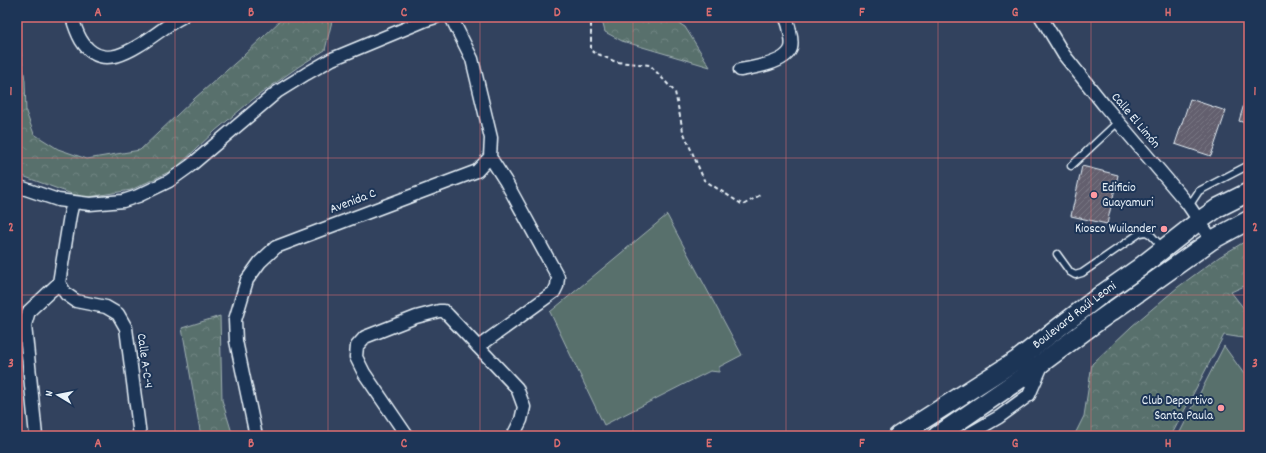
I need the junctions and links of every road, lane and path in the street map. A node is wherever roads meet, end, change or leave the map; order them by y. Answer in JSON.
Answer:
{"nodes":[{"id":1,"x":72,"y":17,"type":"edge"},
{"id":2,"x":182,"y":17,"type":"edge"},
{"id":3,"x":436,"y":17,"type":"edge"},
{"id":4,"x":451,"y":17,"type":"edge"},
{"id":5,"x":589,"y":17,"type":"edge"},
{"id":6,"x":785,"y":17,"type":"edge"},
{"id":7,"x":1041,"y":17,"type":"edge"},
{"id":8,"x":165,"y":22,"type":"edge"},
{"id":9,"x":740,"y":70,"type":"dead end"},
{"id":10,"x":1118,"y":122,"type":"junction"},
{"id":11,"x":490,"y":158,"type":"junction"},
{"id":12,"x":1249,"y":165,"type":"edge"},
{"id":13,"x":1072,"y":166,"type":"dead end"},
{"id":14,"x":17,"y":186,"type":"edge"},
{"id":15,"x":1249,"y":192,"type":"edge"},
{"id":16,"x":762,"y":194,"type":"dead end"},
{"id":17,"x":73,"y":202,"type":"junction"},
{"id":18,"x":1189,"y":206,"type":"junction"},
{"id":19,"x":1249,"y":220,"type":"edge"},
{"id":20,"x":1199,"y":221,"type":"junction"},
{"id":21,"x":1212,"y":240,"type":"junction"},
{"id":22,"x":1163,"y":249,"type":"junction"},
{"id":23,"x":1057,"y":254,"type":"dead end"},
{"id":24,"x":59,"y":283,"type":"junction"},
{"id":25,"x":478,"y":346,"type":"junction"},
{"id":26,"x":1044,"y":361,"type":"junction"},
{"id":27,"x":36,"y":436,"type":"edge"},
{"id":28,"x":140,"y":436,"type":"edge"},
{"id":29,"x":256,"y":436,"type":"edge"},
{"id":30,"x":407,"y":436,"type":"edge"},
{"id":31,"x":513,"y":436,"type":"edge"},
{"id":32,"x":898,"y":436,"type":"edge"},
{"id":33,"x":937,"y":436,"type":"edge"},
{"id":34,"x":966,"y":436,"type":"edge"}],
"edges":[{"from":1,"to":8,"type":"street"},
{"from":2,"to":8,"type":"street"},
{"from":3,"to":17,"type":"street"},
{"from":4,"to":11,"type":"street"},
{"from":5,"to":16,"type":"path"},
{"from":6,"to":9,"type":"street"},
{"from":7,"to":10,"type":"street","name":"Calle El Limón"},
{"from":10,"to":13,"type":"lane"},
{"from":10,"to":18,"type":"street","name":"Calle El Limón"},
{"from":11,"to":25,"type":"street"},
{"from":11,"to":29,"type":"street","name":"Avenida C"},
{"from":12,"to":18,"type":"lane"},
{"from":14,"to":17,"type":"street"},
{"from":15,"to":20,"type":"main road","name":"Boulevard Raúl Leoni"},
{"from":17,"to":24,"type":"street"},
{"from":18,"to":20,"type":"street","name":"Calle El Limón"},
{"from":19,"to":21,"type":"main road","name":"Boulevard Raúl Leoni"},
{"from":20,"to":21,"type":"street","name":"Calle El Limón"},
{"from":20,"to":22,"type":"main road","name":"Boulevard Raúl Leoni"},
{"from":21,"to":26,"type":"main road","name":"Boulevard Raúl Leoni"},
{"from":22,"to":23,"type":"lane"},
{"from":22,"to":32,"type":"main road","name":"Boulevard Raúl Leoni"},
{"from":24,"to":27,"type":"street"},
{"from":24,"to":28,"type":"street","name":"Calle A-C-4"},
{"from":25,"to":30,"type":"street"},
{"from":25,"to":31,"type":"street"},
{"from":26,"to":33,"type":"main road","name":"Boulevard Raúl Leoni"},
{"from":26,"to":34,"type":"street"}]}
